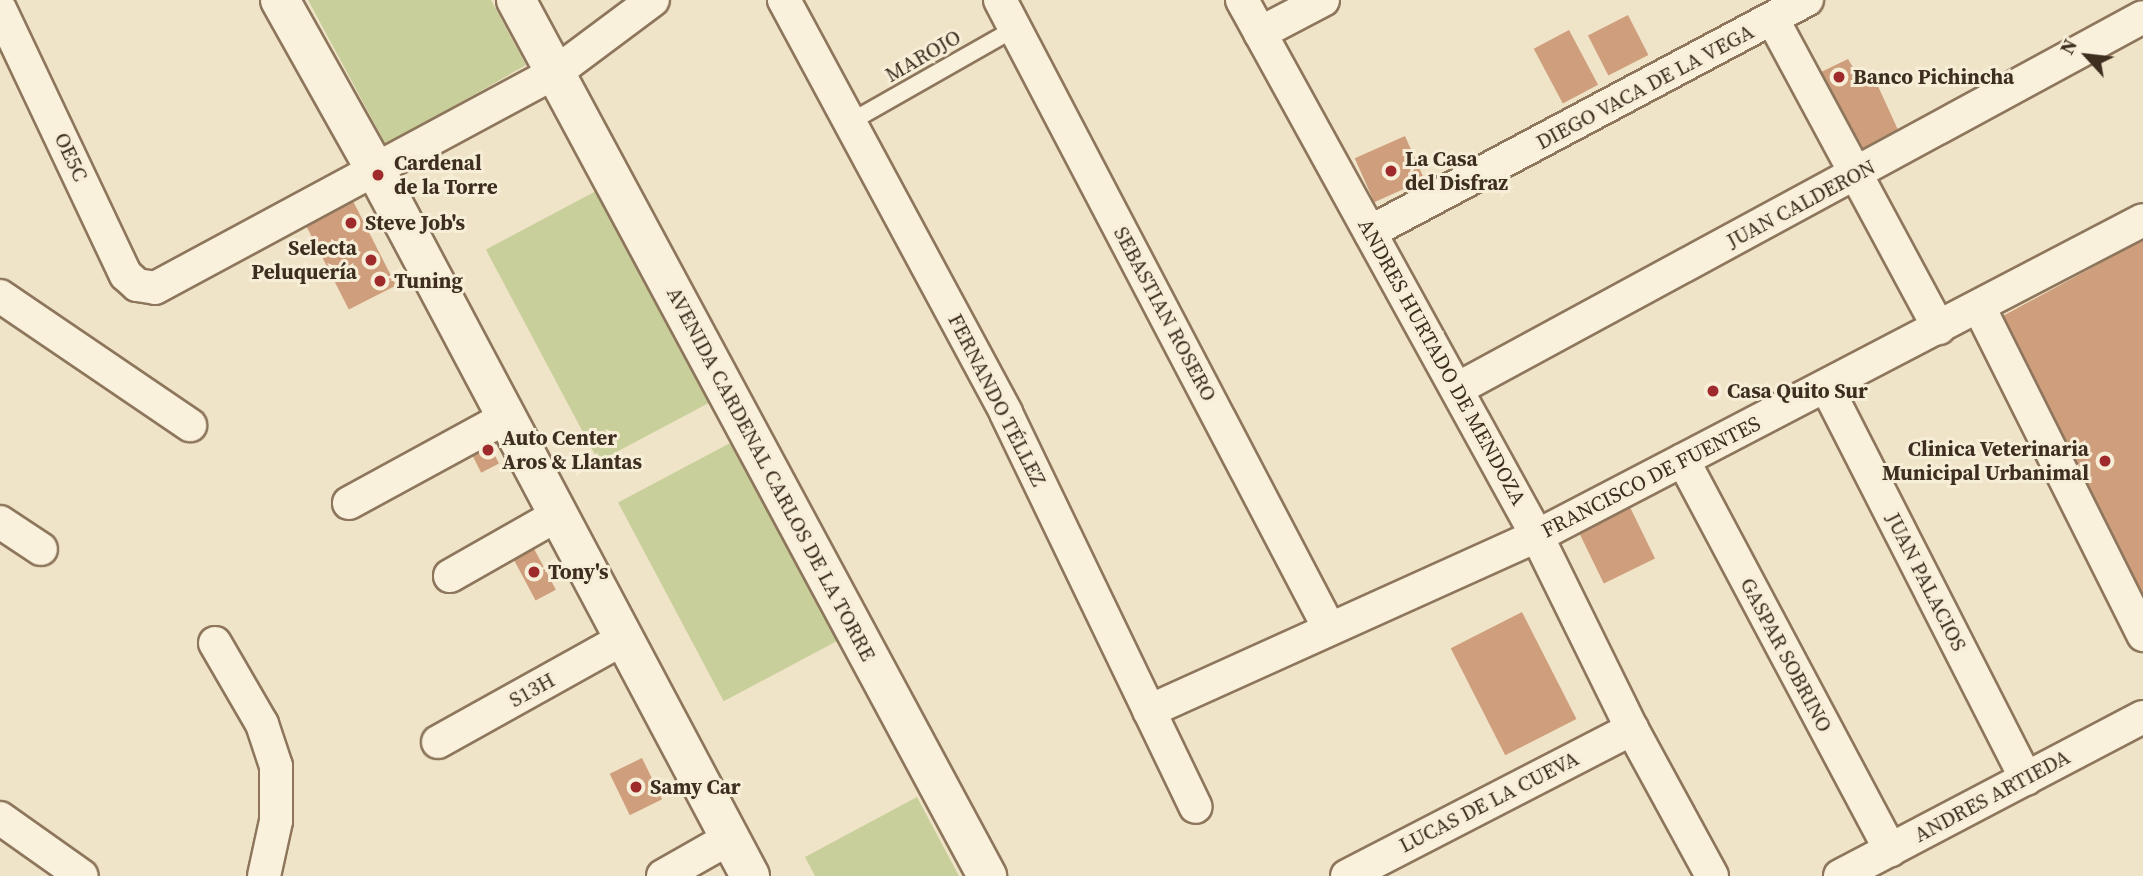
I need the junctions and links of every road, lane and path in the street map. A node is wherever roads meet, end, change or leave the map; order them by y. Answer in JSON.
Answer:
{"nodes":[{"id":1,"x":280,"y":0,"type":"edge"},
{"id":2,"x":516,"y":0,"type":"edge"},
{"id":3,"x":653,"y":0,"type":"edge"},
{"id":4,"x":784,"y":0,"type":"edge"},
{"id":5,"x":1000,"y":0,"type":"edge"},
{"id":6,"x":1242,"y":0,"type":"edge"},
{"id":7,"x":1323,"y":0,"type":"edge"},
{"id":8,"x":1789,"y":7,"type":"edge"},
{"id":9,"x":2143,"y":17,"type":"edge"},
{"id":10,"x":3,"y":21,"type":"edge"},
{"id":11,"x":1016,"y":28,"type":"junction"},
{"id":12,"x":1260,"y":33,"type":"junction"},
{"id":13,"x":555,"y":73,"type":"junction"},
{"id":14,"x":852,"y":121,"type":"junction"},
{"id":15,"x":376,"y":171,"type":"junction"},
{"id":16,"x":1855,"y":176,"type":"junction"},
{"id":17,"x":2143,"y":220,"type":"edge"},
{"id":18,"x":1370,"y":232,"type":"junction"},
{"id":19,"x":0,"y":296,"type":"edge"},
{"id":20,"x":1979,"y":307,"type":"junction"},
{"id":21,"x":1939,"y":328,"type":"junction"},
{"id":22,"x":1826,"y":386,"type":"junction"},
{"id":23,"x":1457,"y":388,"type":"junction"},
{"id":24,"x":507,"y":417,"type":"junction"},
{"id":25,"x":190,"y":425,"type":"dead end"},
{"id":26,"x":1683,"y":460,"type":"junction"},
{"id":27,"x":349,"y":503,"type":"dead end"},
{"id":28,"x":559,"y":514,"type":"junction"},
{"id":29,"x":0,"y":522,"type":"edge"},
{"id":30,"x":1537,"y":536,"type":"junction"},
{"id":31,"x":41,"y":549,"type":"dead end"},
{"id":32,"x":450,"y":576,"type":"dead end"},
{"id":33,"x":1329,"y":628,"type":"junction"},
{"id":34,"x":2143,"y":635,"type":"edge"},
{"id":35,"x":625,"y":638,"type":"junction"},
{"id":36,"x":215,"y":643,"type":"dead end"},
{"id":37,"x":1149,"y":711,"type":"junction"},
{"id":38,"x":2143,"y":717,"type":"edge"},
{"id":39,"x":1632,"y":729,"type":"junction"},
{"id":40,"x":439,"y":742,"type":"dead end"},
{"id":41,"x":2026,"y":779,"type":"junction"},
{"id":42,"x":1196,"y":807,"type":"dead end"},
{"id":43,"x":0,"y":818,"type":"edge"},
{"id":44,"x":730,"y":838,"type":"junction"},
{"id":45,"x":1889,"y":850,"type":"junction"},
{"id":46,"x":82,"y":876,"type":"edge"},
{"id":47,"x":264,"y":876,"type":"edge"},
{"id":48,"x":663,"y":876,"type":"edge"},
{"id":49,"x":750,"y":876,"type":"edge"},
{"id":50,"x":987,"y":876,"type":"edge"},
{"id":51,"x":1347,"y":876,"type":"edge"},
{"id":52,"x":1712,"y":876,"type":"edge"},
{"id":53,"x":1840,"y":876,"type":"edge"}],
"edges":[{"from":1,"to":15,"type":"street"},
{"from":2,"to":13,"type":"street","name":"AVENIDA CARDENAL CARLOS DE LA TORRE"},
{"from":3,"to":13,"type":"street"},
{"from":4,"to":14,"type":"street","name":"FERNANDO TÉLLEZ"},
{"from":5,"to":11,"type":"street","name":"SEBASTIAN ROSERO"},
{"from":6,"to":12,"type":"street","name":"ANDRES HURTADO DE MENDOZA"},
{"from":7,"to":12,"type":"street"},
{"from":8,"to":16,"type":"street"},
{"from":8,"to":18,"type":"street","name":"DIEGO VACA DE LA VEGA"},
{"from":9,"to":16,"type":"street","name":"JUAN CALDERON"},
{"from":10,"to":15,"type":"street","name":"OE5C"},
{"from":11,"to":14,"type":"lane","name":"MAROJO"},
{"from":11,"to":33,"type":"street","name":"SEBASTIAN ROSERO"},
{"from":12,"to":18,"type":"street","name":"ANDRES HURTADO DE MENDOZA"},
{"from":13,"to":15,"type":"street"},
{"from":13,"to":50,"type":"street","name":"AVENIDA CARDENAL CARLOS DE LA TORRE"},
{"from":14,"to":37,"type":"street","name":"FERNANDO TÉLLEZ"},
{"from":15,"to":24,"type":"street"},
{"from":16,"to":21,"type":"street"},
{"from":16,"to":23,"type":"street","name":"JUAN CALDERON"},
{"from":17,"to":20,"type":"street","name":"FRANCISCO DE FUENTES"},
{"from":18,"to":23,"type":"street","name":"ANDRES HURTADO DE MENDOZA"},
{"from":19,"to":25,"type":"street"},
{"from":20,"to":21,"type":"street","name":"FRANCISCO DE FUENTES"},
{"from":20,"to":34,"type":"street"},
{"from":21,"to":22,"type":"street","name":"FRANCISCO DE FUENTES"},
{"from":22,"to":26,"type":"street","name":"FRANCISCO DE FUENTES"},
{"from":22,"to":41,"type":"street","name":"JUAN PALACIOS"},
{"from":23,"to":30,"type":"street","name":"ANDRES HURTADO DE MENDOZA"},
{"from":24,"to":27,"type":"street"},
{"from":24,"to":28,"type":"street"},
{"from":26,"to":30,"type":"street","name":"FRANCISCO DE FUENTES"},
{"from":26,"to":45,"type":"street","name":"GASPAR SOBRINO"},
{"from":28,"to":32,"type":"street"},
{"from":28,"to":35,"type":"street"},
{"from":29,"to":31,"type":"street"},
{"from":30,"to":33,"type":"street","name":"FRANCISCO DE FUENTES"},
{"from":30,"to":39,"type":"street","name":"ANDRES HURTADO DE MENDOZA"},
{"from":33,"to":37,"type":"street","name":"FRANCISCO DE FUENTES"},
{"from":35,"to":40,"type":"street","name":"S13H"},
{"from":35,"to":44,"type":"street"},
{"from":36,"to":47,"type":"street"},
{"from":37,"to":42,"type":"street","name":"FERNANDO TÉLLEZ"},
{"from":38,"to":41,"type":"street","name":"ANDRES ARTIEDA"},
{"from":39,"to":51,"type":"street","name":"LUCAS DE LA CUEVA"},
{"from":39,"to":52,"type":"street","name":"ANDRES HURTADO DE MENDOZA"},
{"from":41,"to":45,"type":"street","name":"ANDRES ARTIEDA"},
{"from":43,"to":46,"type":"street"},
{"from":44,"to":48,"type":"street"},
{"from":44,"to":49,"type":"street"},
{"from":45,"to":53,"type":"street","name":"ANDRES ARTIEDA"}]}
